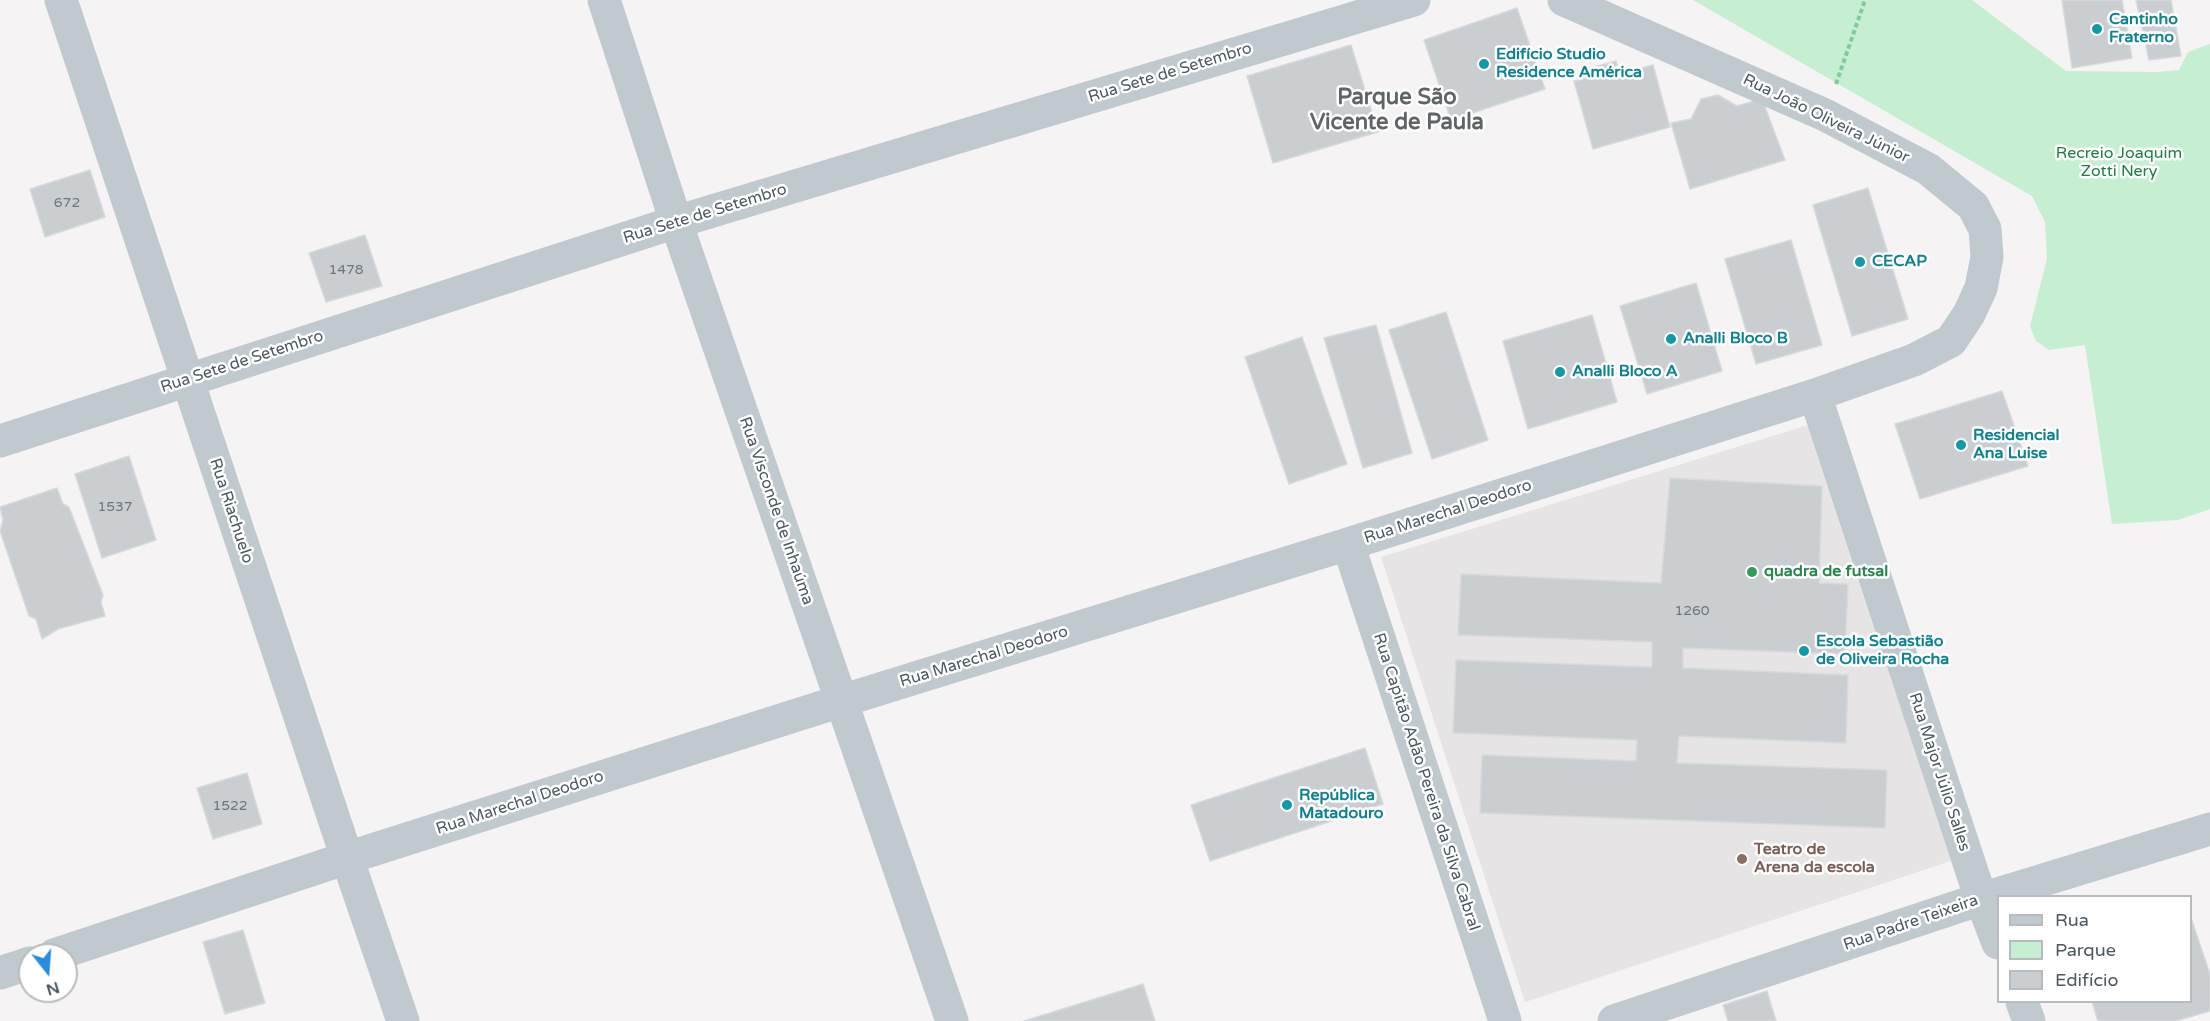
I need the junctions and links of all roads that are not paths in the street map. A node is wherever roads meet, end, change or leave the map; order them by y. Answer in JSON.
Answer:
{"nodes":[{"id":1,"x":61,"y":0,"type":"edge"},
{"id":2,"x":604,"y":0,"type":"edge"},
{"id":3,"x":1414,"y":0,"type":"edge"},
{"id":4,"x":1564,"y":0,"type":"edge"},
{"id":5,"x":676,"y":222,"type":"junction"},
{"id":6,"x":1914,"y":360,"type":"joint"},
{"id":7,"x":188,"y":379,"type":"junction"},
{"id":8,"x":1815,"y":395,"type":"junction"},
{"id":9,"x":0,"y":441,"type":"edge"},
{"id":10,"x":1348,"y":544,"type":"junction"},
{"id":11,"x":841,"y":701,"type":"junction"},
{"id":12,"x":2210,"y":829,"type":"edge"},
{"id":13,"x":347,"y":858,"type":"junction"},
{"id":14,"x":1981,"y":899,"type":"junction"},
{"id":15,"x":1997,"y":940,"type":"edge"},
{"id":16,"x":78,"y":947,"type":"edge"},
{"id":17,"x":18,"y":967,"type":"edge"},
{"id":18,"x":0,"y":973,"type":"edge"},
{"id":19,"x":2022,"y":1003,"type":"edge"},
{"id":20,"x":403,"y":1021,"type":"edge"},
{"id":21,"x":952,"y":1021,"type":"edge"},
{"id":22,"x":1505,"y":1021,"type":"edge"},
{"id":23,"x":1614,"y":1021,"type":"edge"},
{"id":24,"x":2029,"y":1021,"type":"edge"}],
"edges":[{"from":1,"to":7,"type":"street","name":"Rua Riachuelo"},
{"from":2,"to":5,"type":"street","name":"Rua Visconde de Inhaúma"},
{"from":3,"to":5,"type":"street","name":"Rua Sete de Setembro"},
{"from":4,"to":6,"type":"street","name":"Rua João Oliveira Júnior"},
{"from":5,"to":7,"type":"street","name":"Rua Sete de Setembro"},
{"from":5,"to":11,"type":"street","name":"Rua Visconde de Inhaúma"},
{"from":6,"to":8,"type":"street","name":"Rua Marechal Deodoro"},
{"from":7,"to":9,"type":"street","name":"Rua Sete de Setembro"},
{"from":7,"to":13,"type":"street","name":"Rua Riachuelo"},
{"from":8,"to":10,"type":"street","name":"Rua Marechal Deodoro"},
{"from":8,"to":14,"type":"street","name":"Rua Major Júlio Salles"},
{"from":10,"to":11,"type":"street","name":"Rua Marechal Deodoro"},
{"from":10,"to":22,"type":"street","name":"Rua Capitão Adão Pereira da Silva Cabral"},
{"from":11,"to":13,"type":"street","name":"Rua Marechal Deodoro"},
{"from":11,"to":21,"type":"street","name":"Rua Visconde de Inhaúma"},
{"from":12,"to":14,"type":"street","name":"Rua Padre Teixeira"},
{"from":13,"to":16,"type":"street","name":"Rua Marechal Deodoro"},
{"from":13,"to":20,"type":"street","name":"Rua Riachuelo"},
{"from":14,"to":15,"type":"street","name":"Rua Major Júlio Salles"},
{"from":14,"to":23,"type":"street","name":"Rua Padre Teixeira"},
{"from":17,"to":18,"type":"street"},
{"from":19,"to":24,"type":"street"}]}
